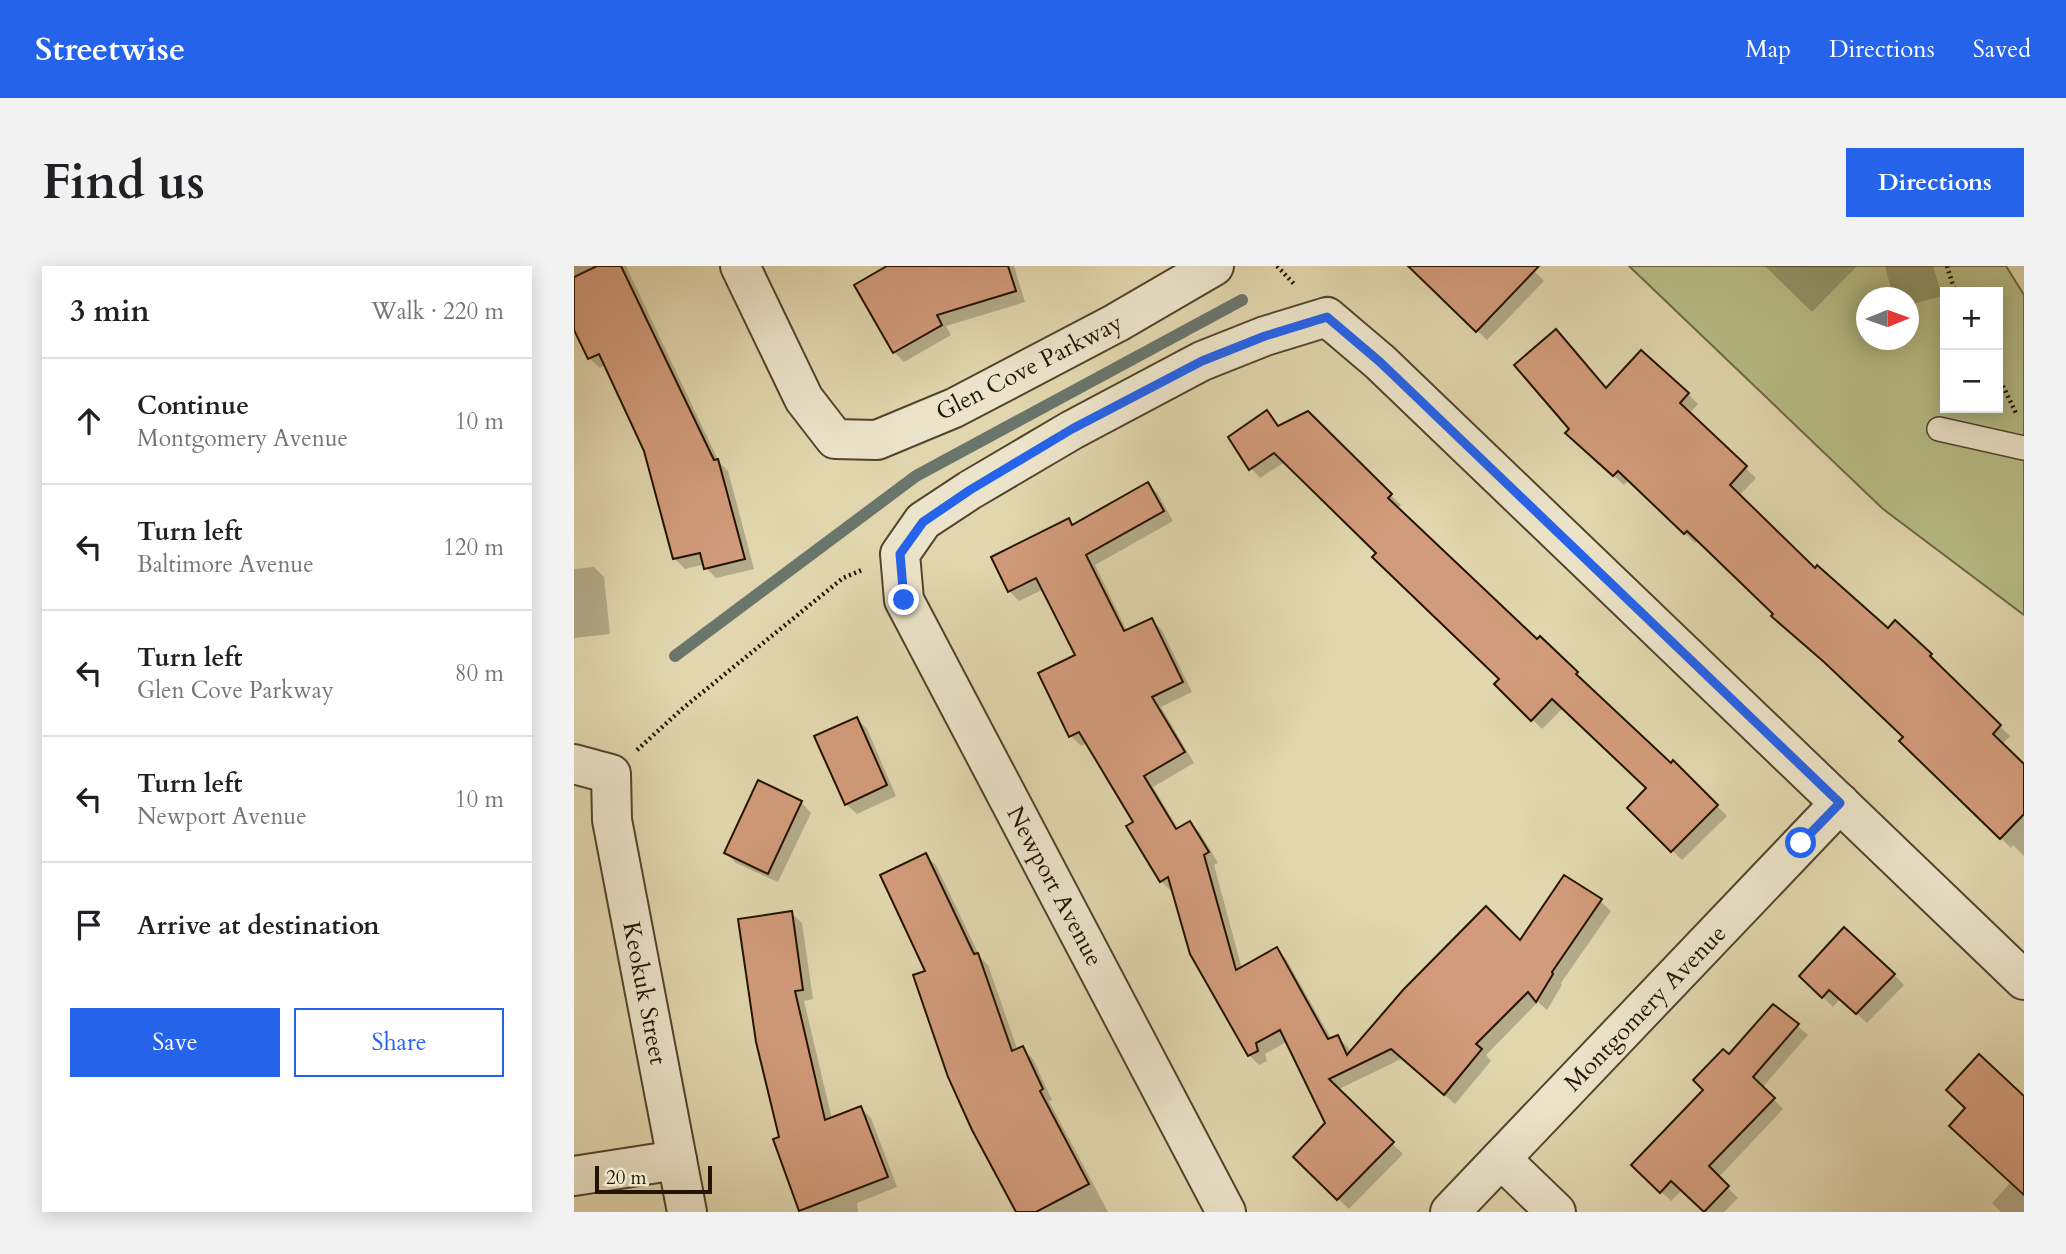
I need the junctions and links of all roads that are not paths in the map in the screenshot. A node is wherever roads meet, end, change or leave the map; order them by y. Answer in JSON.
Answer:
{"nodes":[{"id":1,"x":740,"y":266,"type":"edge"},
{"id":2,"x":1214,"y":266,"type":"edge"},
{"id":3,"x":1939,"y":429,"type":"dead end"},
{"id":4,"x":2024,"y":448,"type":"edge"},
{"id":5,"x":574,"y":764,"type":"edge"},
{"id":6,"x":1840,"y":803,"type":"junction"},
{"id":7,"x":2024,"y":980,"type":"edge"},
{"id":8,"x":1501,"y":1159,"type":"junction"},
{"id":9,"x":677,"y":1160,"type":"junction"},
{"id":10,"x":574,"y":1176,"type":"edge"},
{"id":11,"x":687,"y":1212,"type":"edge"},
{"id":12,"x":1226,"y":1212,"type":"edge"},
{"id":13,"x":1450,"y":1212,"type":"edge"},
{"id":14,"x":1556,"y":1212,"type":"edge"}],
"edges":[{"from":1,"to":2,"type":"street","name":"Glen Cove Parkway"},
{"from":3,"to":4,"type":"lane"},
{"from":5,"to":9,"type":"street","name":"Keokuk Street"},
{"from":6,"to":7,"type":"street"},
{"from":6,"to":8,"type":"street","name":"Montgomery Avenue"},
{"from":6,"to":12,"type":"street","name":"Newport Avenue"},
{"from":8,"to":13,"type":"street","name":"Montgomery Avenue"},
{"from":8,"to":14,"type":"street"},
{"from":9,"to":10,"type":"street"},
{"from":9,"to":11,"type":"street","name":"Keokuk Street"}]}
